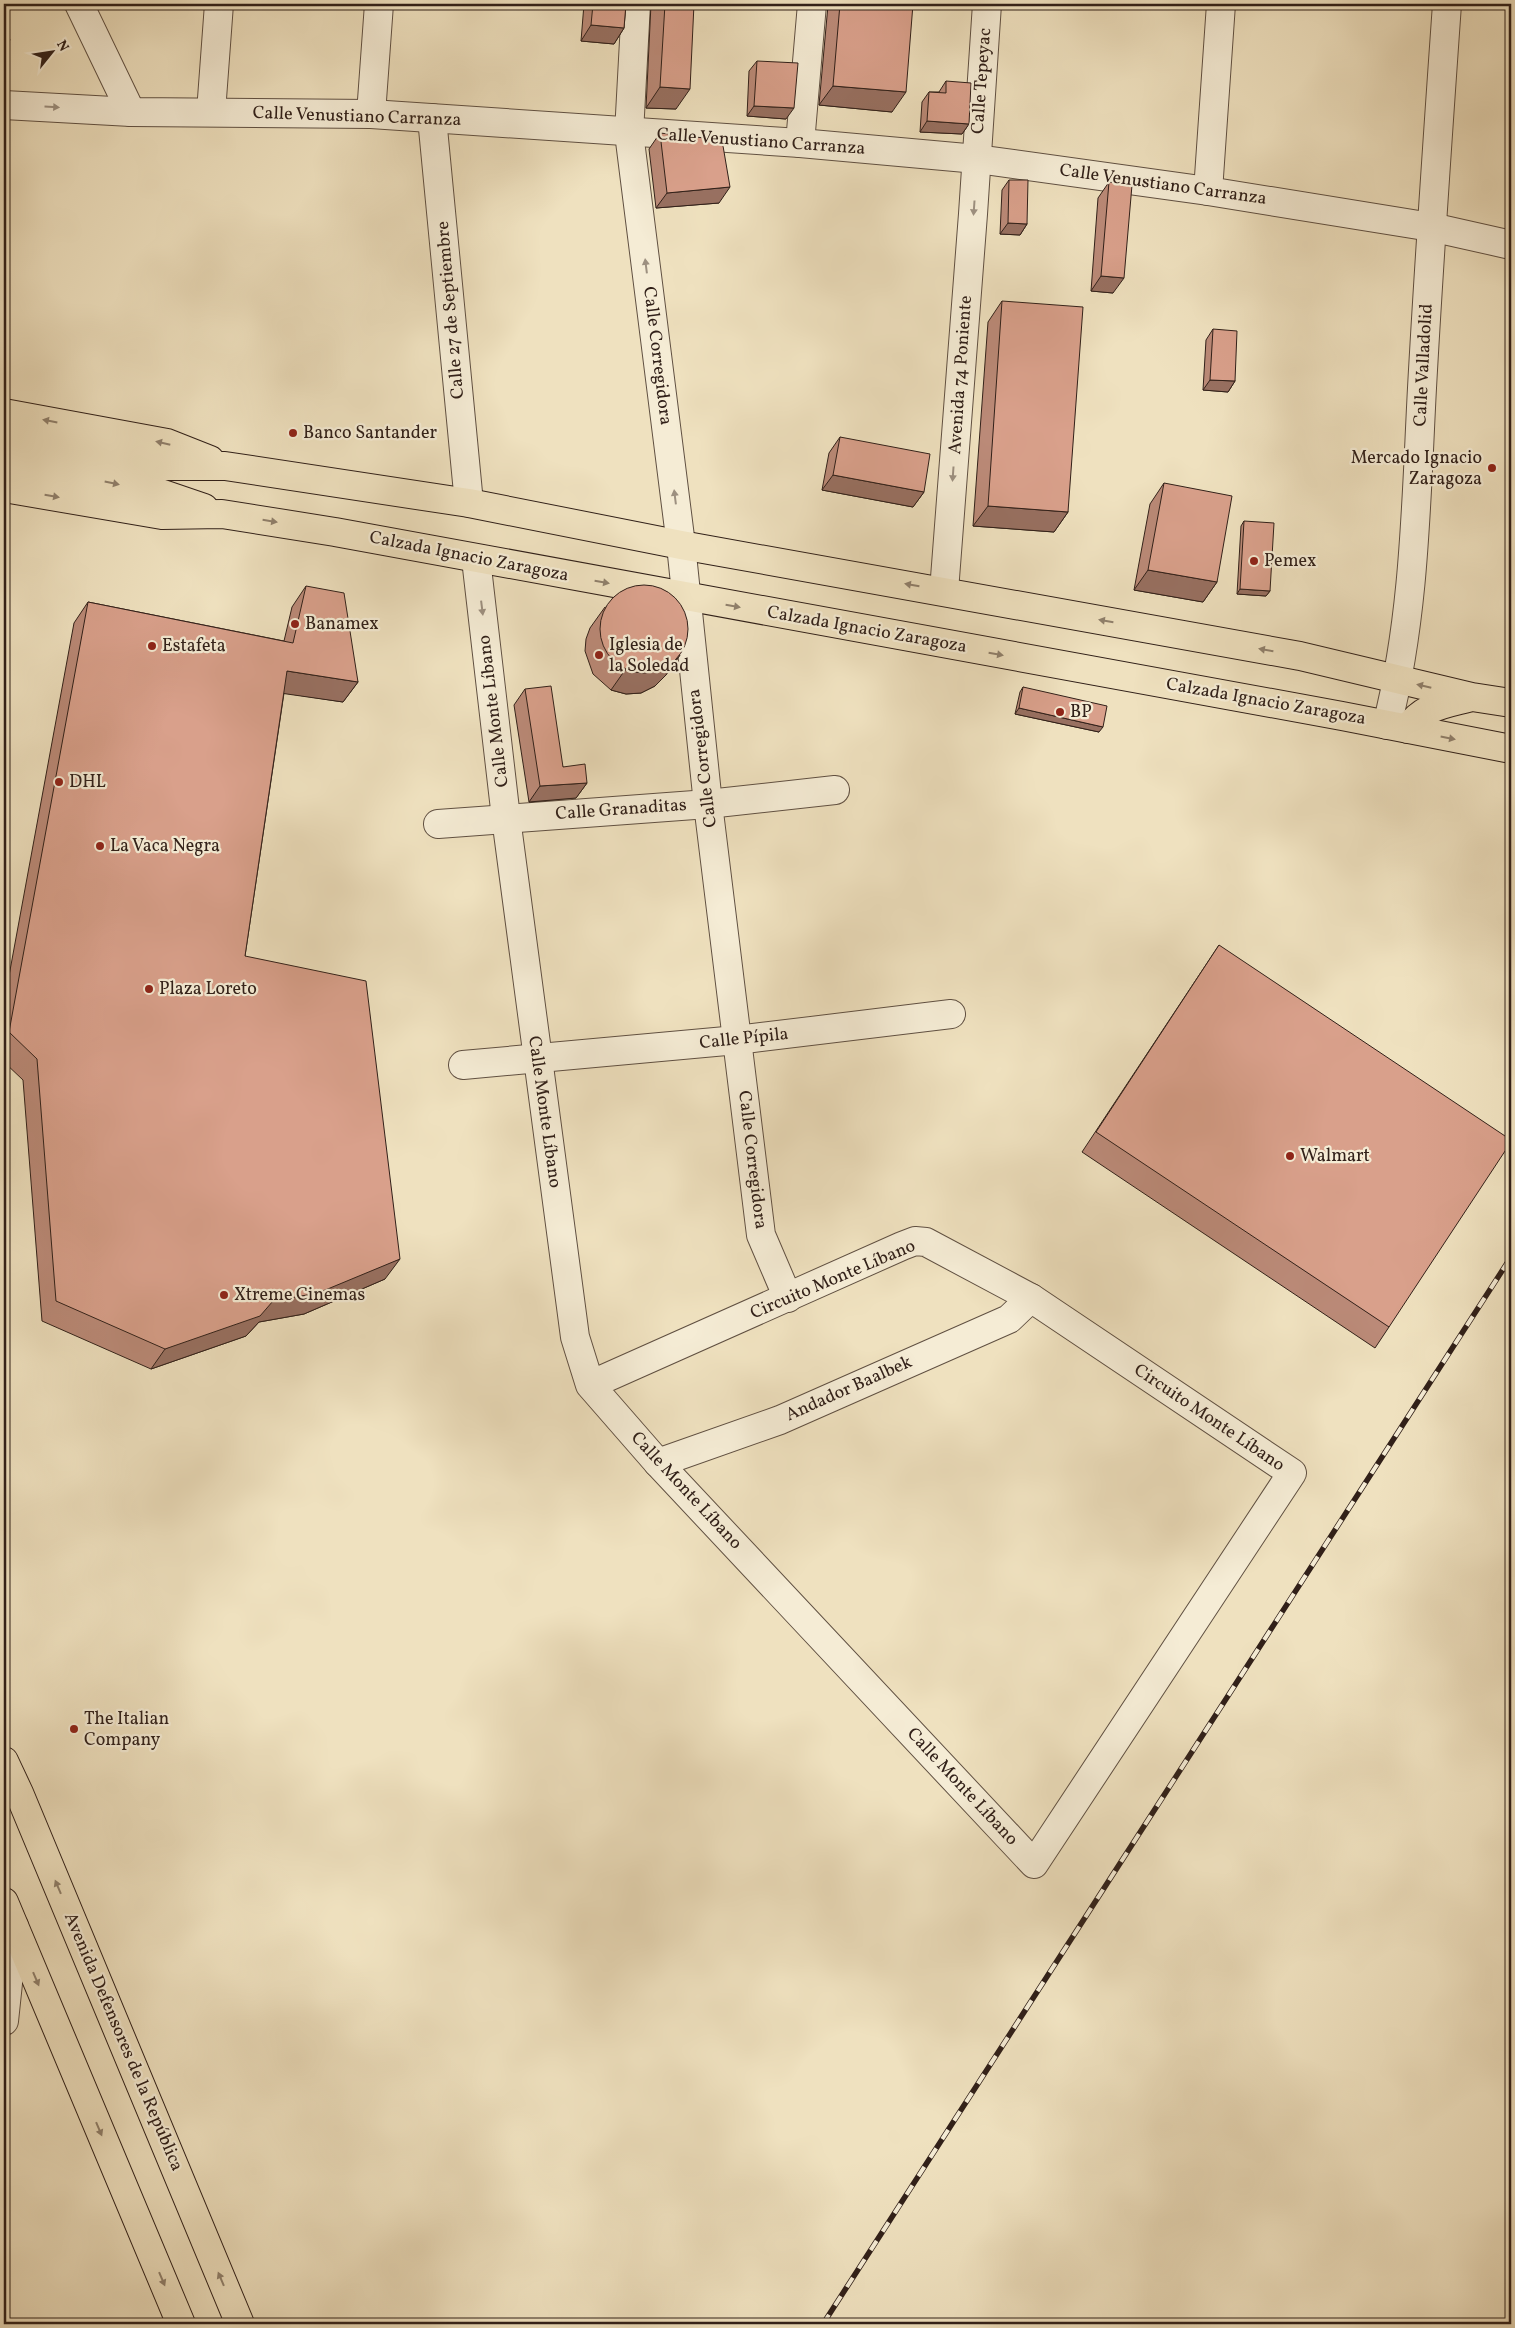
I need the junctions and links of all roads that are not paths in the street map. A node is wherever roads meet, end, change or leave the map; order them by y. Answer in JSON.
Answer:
{"nodes":[{"id":1,"x":79,"y":4,"type":"edge"},
{"id":2,"x":219,"y":4,"type":"edge"},
{"id":3,"x":379,"y":4,"type":"edge"},
{"id":4,"x":636,"y":4,"type":"edge"},
{"id":5,"x":812,"y":4,"type":"edge"},
{"id":6,"x":987,"y":4,"type":"edge"},
{"id":7,"x":1220,"y":4,"type":"edge"},
{"id":8,"x":1448,"y":4,"type":"edge"},
{"id":9,"x":4,"y":105,"type":"edge"},
{"id":10,"x":131,"y":112,"type":"junction"},
{"id":11,"x":211,"y":112,"type":"junction"},
{"id":12,"x":371,"y":114,"type":"junction"},
{"id":13,"x":432,"y":118,"type":"junction"},
{"id":14,"x":629,"y":133,"type":"junction"},
{"id":15,"x":800,"y":143,"type":"junction"},
{"id":16,"x":977,"y":159,"type":"junction"},
{"id":17,"x":1208,"y":191,"type":"junction"},
{"id":18,"x":1431,"y":227,"type":"junction"},
{"id":19,"x":1511,"y":245,"type":"edge"},
{"id":20,"x":4,"y":413,"type":"edge"},
{"id":21,"x":4,"y":436,"type":"edge"},
{"id":22,"x":33,"y":454,"type":"junction"},
{"id":23,"x":4,"y":461,"type":"edge"},
{"id":24,"x":225,"y":466,"type":"junction"},
{"id":25,"x":4,"y":488,"type":"edge"},
{"id":26,"x":469,"y":503,"type":"junction"},
{"id":27,"x":222,"y":514,"type":"junction"},
{"id":28,"x":681,"y":545,"type":"junction"},
{"id":29,"x":476,"y":559,"type":"junction"},
{"id":30,"x":944,"y":591,"type":"junction"},
{"id":31,"x":685,"y":597,"type":"junction"},
{"id":32,"x":1399,"y":680,"type":"junction"},
{"id":33,"x":1472,"y":697,"type":"junction"},
{"id":34,"x":1511,"y":703,"type":"edge"},
{"id":35,"x":1397,"y":727,"type":"junction"},
{"id":36,"x":1511,"y":749,"type":"edge"},
{"id":37,"x":835,"y":790,"type":"dead end"},
{"id":38,"x":708,"y":804,"type":"junction"},
{"id":39,"x":506,"y":818,"type":"junction"},
{"id":40,"x":438,"y":824,"type":"dead end"},
{"id":41,"x":951,"y":1014,"type":"dead end"},
{"id":42,"x":737,"y":1040,"type":"junction"},
{"id":43,"x":537,"y":1058,"type":"junction"},
{"id":44,"x":463,"y":1066,"type":"dead end"},
{"id":45,"x":788,"y":1298,"type":"junction"},
{"id":46,"x":1030,"y":1298,"type":"junction"},
{"id":47,"x":590,"y":1384,"type":"junction"},
{"id":48,"x":658,"y":1463,"type":"junction"},
{"id":49,"x":1292,"y":1473,"type":"joint"},
{"id":50,"x":4,"y":1761,"type":"edge"},
{"id":51,"x":9,"y":1914,"type":"edge"},
{"id":52,"x":4,"y":2021,"type":"edge"},
{"id":53,"x":181,"y":2324,"type":"edge"},
{"id":54,"x":240,"y":2324,"type":"edge"}],
"edges":[{"from":1,"to":10,"type":"street"},
{"from":2,"to":11,"type":"street"},
{"from":3,"to":12,"type":"street"},
{"from":4,"to":14,"type":"street","name":"Calle Corregidora"},
{"from":5,"to":15,"type":"street"},
{"from":6,"to":16,"type":"street","name":"Calle Tepeyac"},
{"from":7,"to":17,"type":"street"},
{"from":8,"to":18,"type":"street","name":"Calle Valladolid"},
{"from":9,"to":10,"type":"street","name":"Calle Venustiano Carranza","one_way":true},
{"from":10,"to":11,"type":"street","name":"Calle Venustiano Carranza"},
{"from":11,"to":12,"type":"street","name":"Calle Venustiano Carranza"},
{"from":12,"to":13,"type":"street","name":"Calle Venustiano Carranza"},
{"from":13,"to":14,"type":"street","name":"Calle Venustiano Carranza"},
{"from":13,"to":26,"type":"street","name":"Calle 27 de Septiembre"},
{"from":14,"to":15,"type":"street","name":"Calle Venustiano Carranza"},
{"from":28,"to":14,"type":"street","name":"Calle Corregidora","one_way":true},
{"from":15,"to":16,"type":"street","name":"Calle Venustiano Carranza"},
{"from":16,"to":17,"type":"street","name":"Calle Venustiano Carranza"},
{"from":16,"to":30,"type":"street","name":"Avenida 74 Poniente","one_way":true},
{"from":17,"to":18,"type":"street","name":"Calle Venustiano Carranza"},
{"from":18,"to":19,"type":"street","name":"Calle Venustiano Carranza"},
{"from":18,"to":32,"type":"street","name":"Calle Valladolid"},
{"from":24,"to":20,"type":"main road","name":"Calzada Ignacio Zaragoza","one_way":true},
{"from":21,"to":22,"type":"main road","name":"Calzada Ignacio Zaragoza"},
{"from":22,"to":23,"type":"main road","name":"Calzada Ignacio Zaragoza"},
{"from":22,"to":24,"type":"main road","name":"Calzada Ignacio Zaragoza"},
{"from":22,"to":27,"type":"main road","name":"Calzada Ignacio Zaragoza","one_way":true},
{"from":24,"to":26,"type":"main road","name":"Calzada Ignacio Zaragoza"},
{"from":25,"to":27,"type":"main road","name":"Calzada Ignacio Zaragoza","one_way":true},
{"from":26,"to":28,"type":"main road","name":"Calzada Ignacio Zaragoza"},
{"from":27,"to":29,"type":"main road","name":"Calzada Ignacio Zaragoza","one_way":true},
{"from":30,"to":28,"type":"main road","name":"Calzada Ignacio Zaragoza","one_way":true},
{"from":28,"to":31,"type":"street","name":"Calle Corregidora"},
{"from":29,"to":31,"type":"main road","name":"Calzada Ignacio Zaragoza","one_way":true},
{"from":29,"to":39,"type":"street","name":"Calle Monte Líbano","one_way":true},
{"from":32,"to":30,"type":"main road","name":"Calzada Ignacio Zaragoza","one_way":true},
{"from":31,"to":35,"type":"main road","name":"Calzada Ignacio Zaragoza","one_way":true},
{"from":31,"to":38,"type":"street","name":"Calle Corregidora"},
{"from":33,"to":32,"type":"main road","name":"Calzada Ignacio Zaragoza","one_way":true},
{"from":32,"to":35,"type":"street","name":"Calle Valladolid"},
{"from":33,"to":34,"type":"main road","name":"Calzada Ignacio Zaragoza"},
{"from":33,"to":35,"type":"main road"},
{"from":35,"to":36,"type":"main road","name":"Calzada Ignacio Zaragoza","one_way":true},
{"from":37,"to":38,"type":"street","name":"Calle Granaditas"},
{"from":38,"to":39,"type":"street","name":"Calle Granaditas"},
{"from":38,"to":42,"type":"street","name":"Calle Corregidora"},
{"from":39,"to":40,"type":"street","name":"Calle Granaditas"},
{"from":39,"to":43,"type":"street","name":"Calle Monte Líbano"},
{"from":41,"to":42,"type":"street","name":"Calle Pípila"},
{"from":42,"to":43,"type":"street","name":"Calle Pípila"},
{"from":42,"to":45,"type":"street","name":"Calle Corregidora"},
{"from":43,"to":44,"type":"street","name":"Calle Pípila"},
{"from":43,"to":47,"type":"street","name":"Calle Monte Líbano"},
{"from":45,"to":46,"type":"street","name":"Circuito Monte Líbano"},
{"from":45,"to":47,"type":"street","name":"Circuito Monte Líbano"},
{"from":46,"to":48,"type":"street","name":"Andador Baalbek"},
{"from":46,"to":49,"type":"street","name":"Circuito Monte Líbano"},
{"from":47,"to":48,"type":"street","name":"Calle Monte Líbano"},
{"from":48,"to":49,"type":"street","name":"Calle Monte Líbano"},
{"from":54,"to":50,"type":"main road","name":"Avenida Defensores de la República","one_way":true},
{"from":51,"to":52,"type":"street"},
{"from":51,"to":53,"type":"main road","one_way":true}]}
